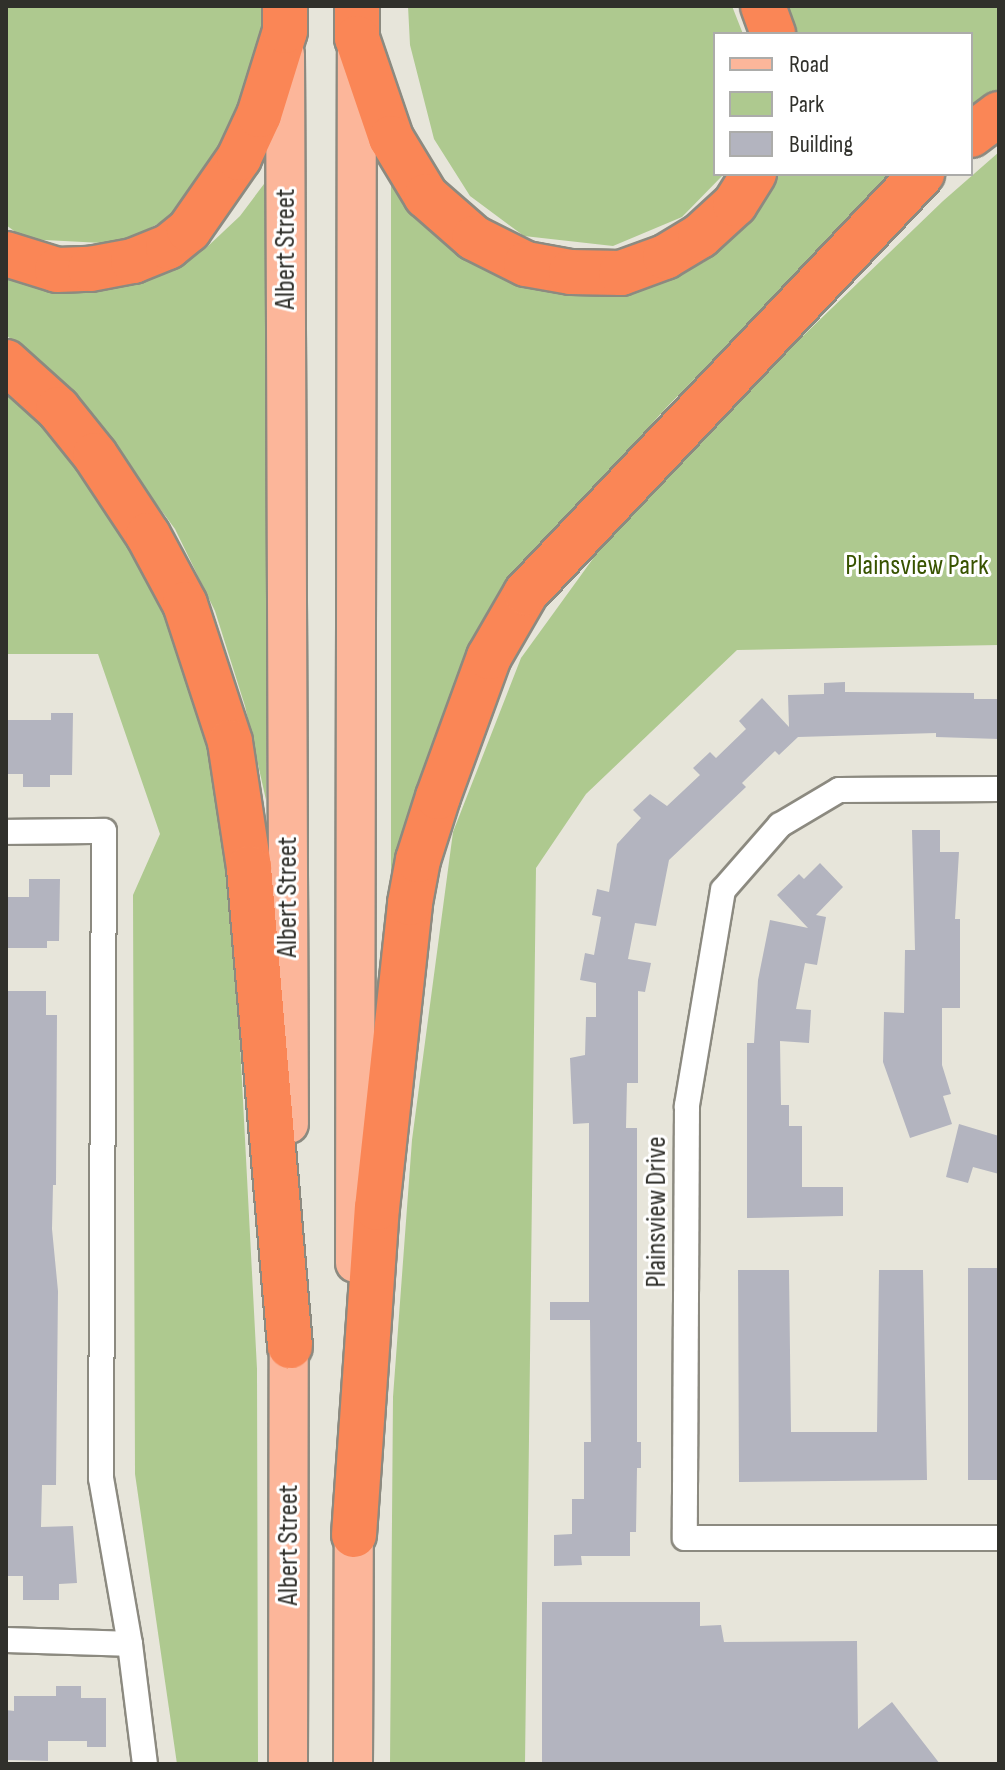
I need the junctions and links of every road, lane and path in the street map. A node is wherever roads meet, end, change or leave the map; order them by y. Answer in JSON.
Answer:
{"nodes":[{"id":1,"x":763,"y":6,"type":"edge"},
{"id":2,"x":285,"y":18,"type":"edge"},
{"id":3,"x":357,"y":22,"type":"edge"},
{"id":4,"x":772,"y":32,"type":"edge"},
{"id":5,"x":999,"y":114,"type":"edge"},
{"id":6,"x":973,"y":134,"type":"edge"},
{"id":7,"x":753,"y":176,"type":"edge"},
{"id":8,"x":920,"y":176,"type":"edge"},
{"id":9,"x":6,"y":254,"type":"edge"},
{"id":10,"x":6,"y":362,"type":"edge"},
{"id":11,"x":999,"y":789,"type":"edge"},
{"id":12,"x":6,"y":832,"type":"edge"},
{"id":13,"x":290,"y":1346,"type":"junction"},
{"id":14,"x":354,"y":1535,"type":"junction"},
{"id":15,"x":999,"y":1538,"type":"edge"},
{"id":16,"x":6,"y":1640,"type":"edge"},
{"id":17,"x":130,"y":1644,"type":"junction"},
{"id":18,"x":145,"y":1764,"type":"edge"},
{"id":19,"x":288,"y":1764,"type":"edge"},
{"id":20,"x":353,"y":1764,"type":"edge"}],
"edges":[{"from":1,"to":4,"type":"highway"},
{"from":2,"to":9,"type":"highway"},
{"from":2,"to":13,"type":"main road","name":"Albert Street"},
{"from":3,"to":7,"type":"highway"},
{"from":3,"to":14,"type":"main road"},
{"from":5,"to":6,"type":"highway"},
{"from":8,"to":14,"type":"highway"},
{"from":10,"to":13,"type":"highway"},
{"from":11,"to":15,"type":"street","name":"Plainsview Drive"},
{"from":12,"to":17,"type":"street"},
{"from":13,"to":19,"type":"main road","name":"Albert Street"},
{"from":14,"to":20,"type":"main road"},
{"from":16,"to":17,"type":"street"},
{"from":17,"to":18,"type":"street"}]}
